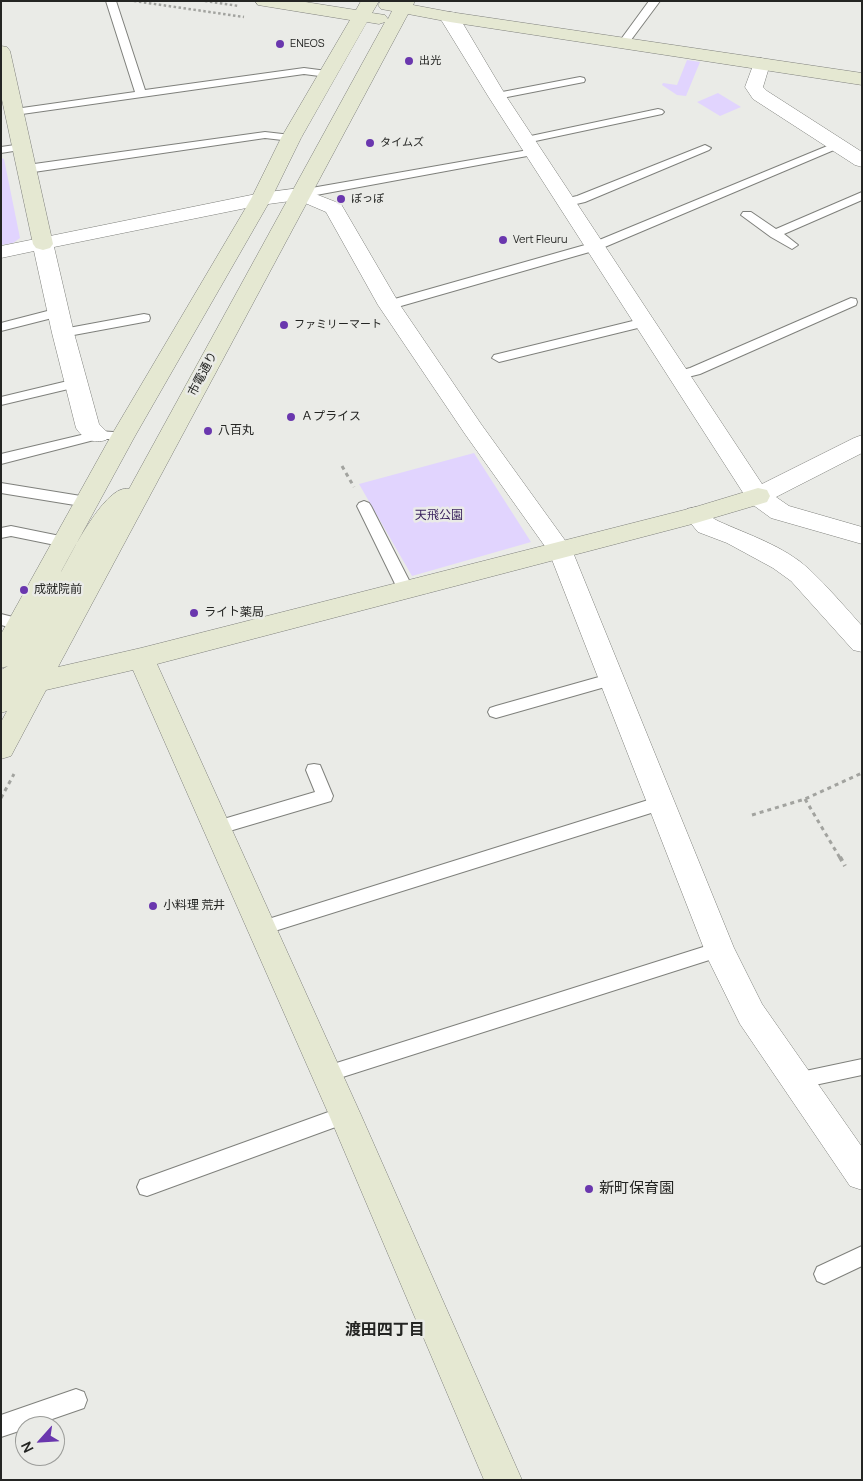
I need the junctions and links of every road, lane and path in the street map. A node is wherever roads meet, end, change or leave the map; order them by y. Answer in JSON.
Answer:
{"nodes":[{"id":1,"x":111,"y":1,"type":"edge"},
{"id":2,"x":133,"y":1,"type":"edge"},
{"id":3,"x":264,"y":1,"type":"edge"},
{"id":4,"x":655,"y":1,"type":"edge"},
{"id":5,"x":366,"y":5,"type":"edge"},
{"id":6,"x":401,"y":10,"type":"edge"},
{"id":7,"x":450,"y":17,"type":"junction"},
{"id":8,"x":250,"y":18,"type":"dead end"},
{"id":9,"x":624,"y":42,"type":"junction"},
{"id":10,"x":1,"y":51,"type":"edge"},
{"id":11,"x":760,"y":64,"type":"junction"},
{"id":12,"x":328,"y":74,"type":"junction"},
{"id":13,"x":862,"y":79,"type":"edge"},
{"id":14,"x":580,"y":80,"type":"dead end"},
{"id":15,"x":141,"y":94,"type":"junction"},
{"id":16,"x":497,"y":96,"type":"junction"},
{"id":17,"x":14,"y":112,"type":"junction"},
{"id":18,"x":658,"y":112,"type":"dead end"},
{"id":19,"x":291,"y":138,"type":"junction"},
{"id":20,"x":837,"y":145,"type":"junction"},
{"id":21,"x":530,"y":146,"type":"junction"},
{"id":22,"x":22,"y":147,"type":"junction"},
{"id":23,"x":705,"y":148,"type":"dead end"},
{"id":24,"x":1,"y":150,"type":"edge"},
{"id":25,"x":862,"y":161,"type":"edge"},
{"id":26,"x":27,"y":169,"type":"junction"},
{"id":27,"x":300,"y":194,"type":"junction"},
{"id":28,"x":862,"y":196,"type":"edge"},
{"id":29,"x":261,"y":199,"type":"junction"},
{"id":30,"x":568,"y":202,"type":"junction"},
{"id":31,"x":747,"y":215,"type":"dead end"},
{"id":32,"x":775,"y":234,"type":"junction"},
{"id":33,"x":43,"y":244,"type":"junction"},
{"id":34,"x":792,"y":245,"type":"dead end"},
{"id":35,"x":596,"y":246,"type":"junction"},
{"id":36,"x":1,"y":252,"type":"edge"},
{"id":37,"x":851,"y":302,"type":"dead end"},
{"id":38,"x":389,"y":305,"type":"junction"},
{"id":39,"x":59,"y":312,"type":"junction"},
{"id":40,"x":144,"y":318,"type":"dead end"},
{"id":41,"x":646,"y":322,"type":"junction"},
{"id":42,"x":1,"y":327,"type":"edge"},
{"id":43,"x":63,"y":333,"type":"junction"},
{"id":44,"x":500,"y":358,"type":"dead end"},
{"id":45,"x":680,"y":375,"type":"junction"},
{"id":46,"x":76,"y":383,"type":"junction"},
{"id":47,"x":1,"y":401,"type":"edge"},
{"id":48,"x":98,"y":435,"type":"junction"},
{"id":49,"x":123,"y":436,"type":"junction"},
{"id":50,"x":862,"y":443,"type":"edge"},
{"id":51,"x":1,"y":459,"type":"edge"},
{"id":52,"x":156,"y":462,"type":"junction"},
{"id":53,"x":1,"y":488,"type":"edge"},
{"id":54,"x":758,"y":496,"type":"junction"},
{"id":55,"x":87,"y":502,"type":"junction"},
{"id":56,"x":364,"y":506,"type":"dead end"},
{"id":57,"x":696,"y":515,"type":"junction"},
{"id":58,"x":1,"y":533,"type":"edge"},
{"id":59,"x":862,"y":536,"type":"edge"},
{"id":60,"x":1,"y":543,"type":"edge"},
{"id":61,"x":62,"y":547,"type":"junction"},
{"id":62,"x":560,"y":550,"type":"junction"},
{"id":63,"x":406,"y":590,"type":"junction"},
{"id":64,"x":11,"y":622,"type":"edge"},
{"id":65,"x":862,"y":643,"type":"edge"},
{"id":66,"x":1,"y":658,"type":"edge"},
{"id":67,"x":141,"y":658,"type":"junction"},
{"id":68,"x":613,"y":679,"type":"junction"},
{"id":69,"x":37,"y":682,"type":"junction"},
{"id":70,"x":1,"y":683,"type":"edge"},
{"id":71,"x":1,"y":691,"type":"edge"},
{"id":72,"x":1,"y":703,"type":"edge"},
{"id":73,"x":496,"y":712,"type":"dead end"},
{"id":74,"x":1,"y":748,"type":"edge"},
{"id":75,"x":314,"y":770,"type":"dead end"},
{"id":76,"x":862,"y":773,"type":"edge"},
{"id":77,"x":806,"y":799,"type":"junction"},
{"id":78,"x":660,"y":803,"type":"junction"},
{"id":79,"x":752,"y":815,"type":"dead end"},
{"id":80,"x":216,"y":828,"type":"junction"},
{"id":81,"x":845,"y":866,"type":"dead end"},
{"id":82,"x":262,"y":928,"type":"junction"},
{"id":83,"x":720,"y":950,"type":"junction"},
{"id":84,"x":862,"y":1067,"type":"edge"},
{"id":85,"x":327,"y":1074,"type":"junction"},
{"id":86,"x":796,"y":1081,"type":"junction"},
{"id":87,"x":345,"y":1115,"type":"junction"},
{"id":88,"x":862,"y":1175,"type":"edge"},
{"id":89,"x":147,"y":1188,"type":"dead end"},
{"id":90,"x":862,"y":1256,"type":"edge"},
{"id":91,"x":824,"y":1274,"type":"dead end"},
{"id":92,"x":76,"y":1400,"type":"dead end"},
{"id":93,"x":1,"y":1426,"type":"edge"},
{"id":94,"x":503,"y":1480,"type":"edge"}],
"edges":[{"from":1,"to":15,"type":"lane"},
{"from":2,"to":8,"type":"path"},
{"from":3,"to":5,"type":"street"},
{"from":4,"to":9,"type":"lane"},
{"from":5,"to":6,"type":"street"},
{"from":5,"to":12,"type":"street"},
{"from":6,"to":7,"type":"street"},
{"from":6,"to":27,"type":"street","name":"市電通り"},
{"from":7,"to":9,"type":"street"},
{"from":7,"to":16,"type":"street"},
{"from":9,"to":11,"type":"street"},
{"from":10,"to":17,"type":"street"},
{"from":11,"to":13,"type":"street"},
{"from":11,"to":20,"type":"street"},
{"from":12,"to":15,"type":"lane"},
{"from":12,"to":19,"type":"street"},
{"from":14,"to":16,"type":"lane"},
{"from":15,"to":17,"type":"lane"},
{"from":16,"to":21,"type":"street"},
{"from":17,"to":22,"type":"street"},
{"from":18,"to":21,"type":"lane"},
{"from":19,"to":26,"type":"lane"},
{"from":19,"to":29,"type":"street"},
{"from":20,"to":25,"type":"street"},
{"from":20,"to":35,"type":"lane"},
{"from":21,"to":27,"type":"lane"},
{"from":21,"to":30,"type":"street"},
{"from":22,"to":24,"type":"lane"},
{"from":22,"to":26,"type":"street"},
{"from":23,"to":30,"type":"lane"},
{"from":26,"to":33,"type":"street"},
{"from":27,"to":29,"type":"street"},
{"from":27,"to":38,"type":"street"},
{"from":27,"to":52,"type":"street","name":"市電通り"},
{"from":28,"to":32,"type":"lane"},
{"from":29,"to":33,"type":"street"},
{"from":29,"to":49,"type":"street"},
{"from":30,"to":35,"type":"street"},
{"from":31,"to":32,"type":"lane"},
{"from":32,"to":34,"type":"lane"},
{"from":33,"to":36,"type":"street"},
{"from":33,"to":39,"type":"street"},
{"from":35,"to":38,"type":"lane"},
{"from":35,"to":41,"type":"street"},
{"from":37,"to":45,"type":"lane"},
{"from":38,"to":62,"type":"street"},
{"from":39,"to":42,"type":"lane"},
{"from":39,"to":43,"type":"street"},
{"from":40,"to":43,"type":"lane"},
{"from":41,"to":44,"type":"lane"},
{"from":41,"to":45,"type":"street"},
{"from":43,"to":46,"type":"street"},
{"from":45,"to":54,"type":"street"},
{"from":46,"to":47,"type":"lane"},
{"from":46,"to":48,"type":"street"},
{"from":48,"to":49,"type":"lane"},
{"from":48,"to":51,"type":"lane"},
{"from":49,"to":55,"type":"street"},
{"from":50,"to":54,"type":"street"},
{"from":52,"to":69,"type":"street","name":"市電通り"},
{"from":52,"to":70,"type":"street"},
{"from":53,"to":55,"type":"lane"},
{"from":54,"to":57,"type":"street"},
{"from":54,"to":59,"type":"street"},
{"from":55,"to":61,"type":"street"},
{"from":56,"to":63,"type":"lane"},
{"from":57,"to":62,"type":"street"},
{"from":57,"to":65,"type":"street"},
{"from":58,"to":61,"type":"lane"},
{"from":60,"to":61,"type":"lane"},
{"from":61,"to":64,"type":"street"},
{"from":62,"to":63,"type":"street"},
{"from":62,"to":68,"type":"street"},
{"from":63,"to":67,"type":"street"},
{"from":64,"to":66,"type":"street"},
{"from":67,"to":69,"type":"street"},
{"from":67,"to":80,"type":"street"},
{"from":68,"to":73,"type":"lane"},
{"from":68,"to":78,"type":"street"},
{"from":69,"to":71,"type":"street"},
{"from":69,"to":72,"type":"street"},
{"from":69,"to":74,"type":"street","name":"市電通り"},
{"from":75,"to":80,"type":"lane"},
{"from":76,"to":77,"type":"path"},
{"from":77,"to":79,"type":"path"},
{"from":77,"to":81,"type":"path"},
{"from":78,"to":82,"type":"lane"},
{"from":78,"to":83,"type":"street"},
{"from":80,"to":82,"type":"street"},
{"from":82,"to":85,"type":"street"},
{"from":83,"to":85,"type":"lane"},
{"from":83,"to":86,"type":"street"},
{"from":84,"to":86,"type":"lane"},
{"from":85,"to":87,"type":"street"},
{"from":86,"to":88,"type":"street"},
{"from":87,"to":89,"type":"lane"},
{"from":87,"to":94,"type":"street"},
{"from":90,"to":91,"type":"lane"},
{"from":92,"to":93,"type":"lane"}]}
